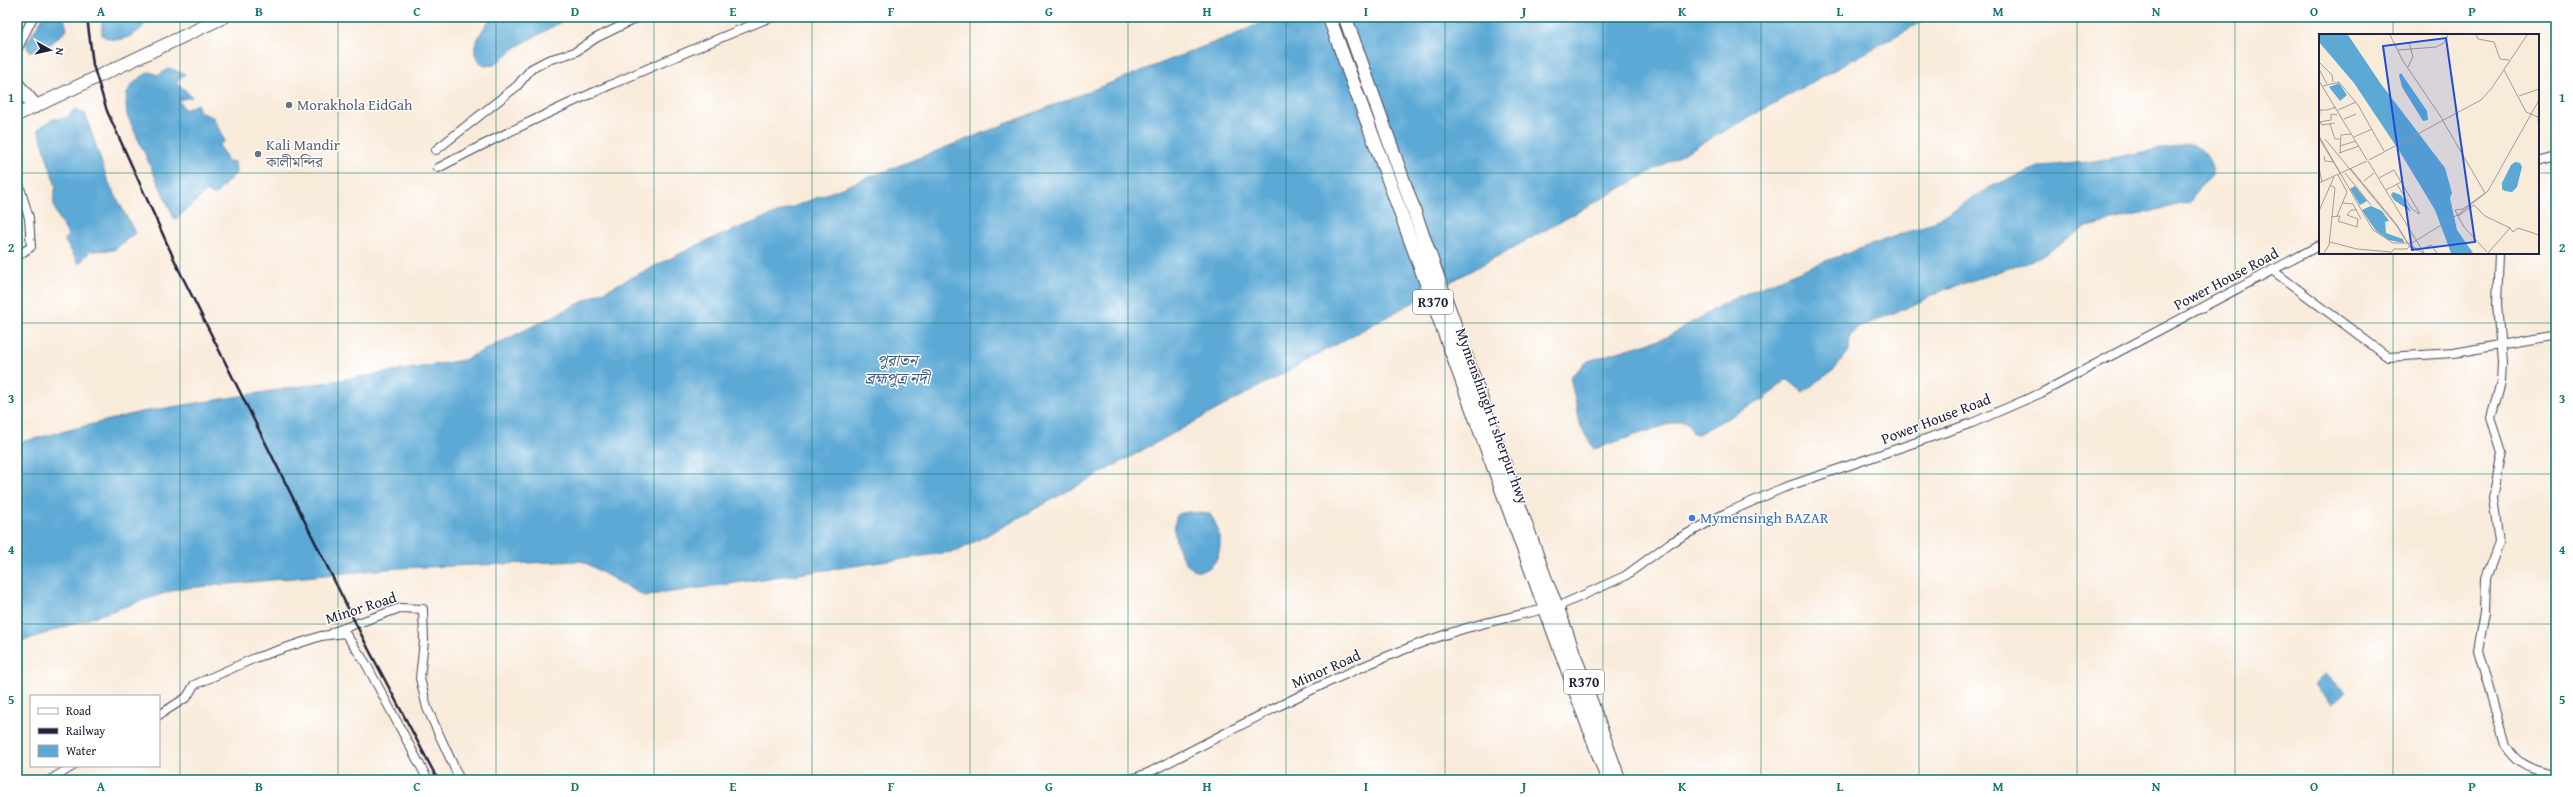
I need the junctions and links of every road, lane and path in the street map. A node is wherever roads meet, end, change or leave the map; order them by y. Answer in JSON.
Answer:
{"nodes":[{"id":1,"x":33,"y":17,"type":"edge"},
{"id":2,"x":224,"y":17,"type":"edge"},
{"id":3,"x":639,"y":17,"type":"edge"},
{"id":4,"x":771,"y":17,"type":"edge"},
{"id":5,"x":1329,"y":17,"type":"edge"},
{"id":6,"x":1345,"y":17,"type":"edge"},
{"id":7,"x":17,"y":50,"type":"edge"},
{"id":8,"x":17,"y":85,"type":"edge"},
{"id":9,"x":35,"y":106,"type":"junction"},
{"id":10,"x":17,"y":115,"type":"edge"},
{"id":11,"x":436,"y":150,"type":"dead end"},
{"id":12,"x":2556,"y":157,"type":"edge"},
{"id":13,"x":2539,"y":162,"type":"edge"},
{"id":14,"x":438,"y":168,"type":"dead end"},
{"id":15,"x":17,"y":178,"type":"edge"},
{"id":16,"x":2319,"y":246,"type":"edge"},
{"id":17,"x":2499,"y":254,"type":"edge"},
{"id":18,"x":17,"y":256,"type":"edge"},
{"id":19,"x":2272,"y":270,"type":"junction"},
{"id":20,"x":2556,"y":335,"type":"edge"},
{"id":21,"x":2500,"y":345,"type":"junction"},
{"id":22,"x":1542,"y":585,"type":"junction"},
{"id":23,"x":1557,"y":607,"type":"junction"},
{"id":24,"x":1544,"y":609,"type":"junction"},
{"id":25,"x":321,"y":636,"type":"junction"},
{"id":26,"x":160,"y":714,"type":"edge"},
{"id":27,"x":71,"y":767,"type":"edge"},
{"id":28,"x":2556,"y":777,"type":"edge"},
{"id":29,"x":50,"y":780,"type":"edge"},
{"id":30,"x":428,"y":780,"type":"edge"},
{"id":31,"x":460,"y":780,"type":"edge"},
{"id":32,"x":1130,"y":780,"type":"edge"},
{"id":33,"x":1608,"y":780,"type":"edge"},
{"id":34,"x":1619,"y":780,"type":"edge"}],
"edges":[{"from":1,"to":7,"type":"street"},
{"from":2,"to":9,"type":"main road"},
{"from":3,"to":11,"type":"street"},
{"from":4,"to":14,"type":"street"},
{"from":5,"to":22,"type":"main road","name":"Mymenshingh ti sherpur hwy","number":"R370"},
{"from":6,"to":22,"type":"main road","name":"Mymenshingh ti sherpur hwy"},
{"from":8,"to":9,"type":"highway"},
{"from":9,"to":10,"type":"main road"},
{"from":12,"to":13,"type":"street"},
{"from":15,"to":18,"type":"street"},
{"from":16,"to":19,"type":"street","name":"Power House Road"},
{"from":17,"to":21,"type":"street"},
{"from":19,"to":21,"type":"street"},
{"from":19,"to":23,"type":"street","name":"Power House Road"},
{"from":20,"to":21,"type":"street"},
{"from":21,"to":28,"type":"street"},
{"from":22,"to":23,"type":"main road","name":"Mymenshingh ti sherpur hwy","number":"R370"},
{"from":22,"to":24,"type":"main road","name":"Mymenshingh ti sherpur hwy","number":"R370"},
{"from":23,"to":34,"type":"main road","name":"Mymenshingh ti sherpur hwy","number":"R370"},
{"from":24,"to":32,"type":"street","name":"Minor Road"},
{"from":24,"to":33,"type":"main road","name":"Mymenshingh ti sherpur hwy","number":"R370"},
{"from":25,"to":26,"type":"street"},
{"from":25,"to":30,"type":"street"},
{"from":25,"to":31,"type":"street","name":"Minor Road"},
{"from":27,"to":29,"type":"street"}]}
